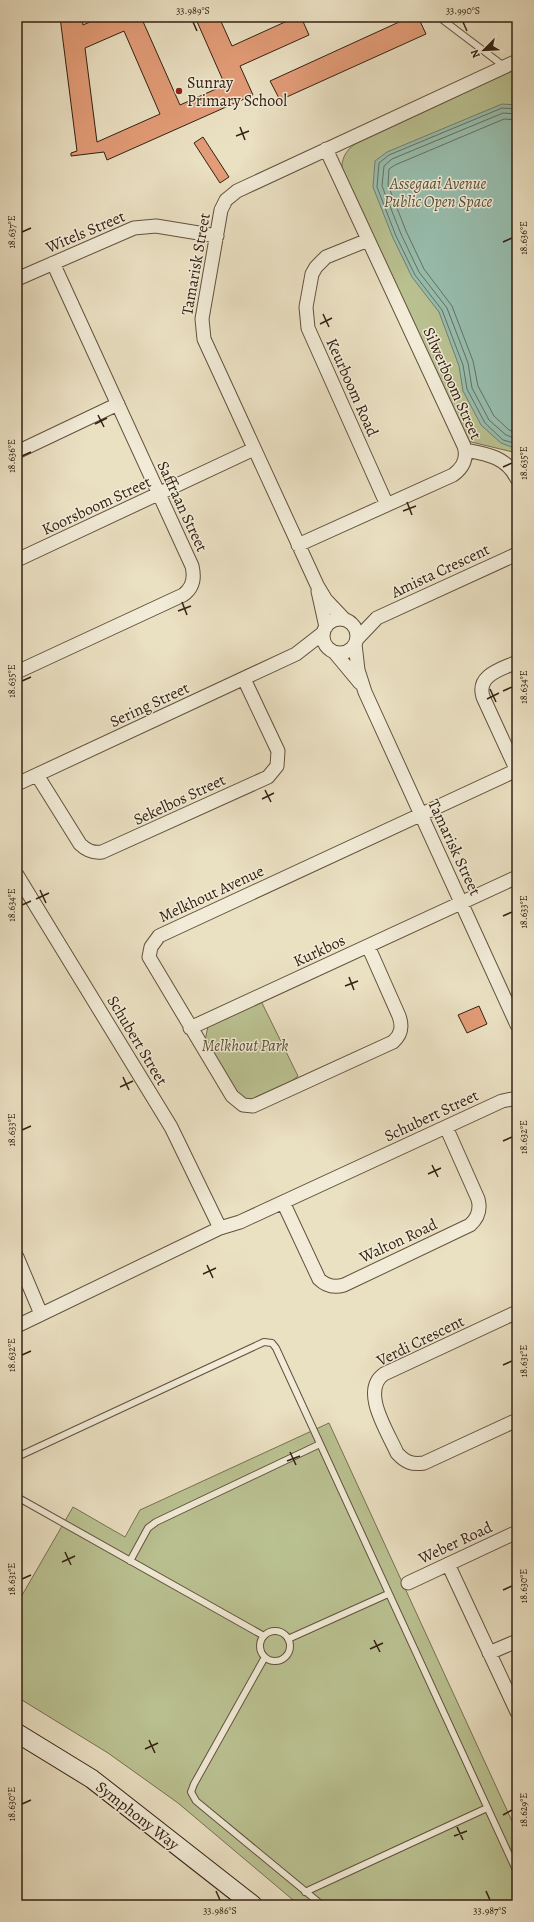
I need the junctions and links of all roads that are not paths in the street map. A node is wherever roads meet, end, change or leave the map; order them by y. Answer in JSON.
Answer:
{"nodes":[{"id":1,"x":439,"y":17,"type":"edge"},
{"id":2,"x":517,"y":61,"type":"edge"},
{"id":3,"x":505,"y":67,"type":"junction"},
{"id":4,"x":326,"y":149,"type":"junction"},
{"id":5,"x":217,"y":236,"type":"junction"},
{"id":6,"x":368,"y":240,"type":"junction"},
{"id":7,"x":53,"y":263,"type":"junction"},
{"id":8,"x":17,"y":279,"type":"edge"},
{"id":9,"x":118,"y":404,"type":"junction"},
{"id":10,"x":254,"y":449,"type":"junction"},
{"id":11,"x":465,"y":450,"type":"junction"},
{"id":12,"x":17,"y":452,"type":"edge"},
{"id":13,"x":516,"y":473,"type":"edge"},
{"id":14,"x":159,"y":494,"type":"junction"},
{"id":15,"x":387,"y":505,"type":"junction"},
{"id":16,"x":298,"y":545,"type":"junction"},
{"id":17,"x":517,"y":554,"type":"edge"},
{"id":18,"x":17,"y":560,"type":"edge"},
{"id":19,"x":317,"y":585,"type":"junction"},
{"id":20,"x":377,"y":618,"type":"junction"},
{"id":21,"x":347,"y":620,"type":"junction"},
{"id":22,"x":324,"y":630,"type":"junction"},
{"id":23,"x":356,"y":641,"type":"junction"},
{"id":24,"x":333,"y":651,"type":"junction"},
{"id":25,"x":296,"y":654,"type":"junction"},
{"id":26,"x":517,"y":662,"type":"edge"},
{"id":27,"x":17,"y":672,"type":"edge"},
{"id":28,"x":244,"y":678,"type":"junction"},
{"id":29,"x":365,"y":692,"type":"junction"},
{"id":30,"x":517,"y":771,"type":"edge"},
{"id":31,"x":37,"y":775,"type":"junction"},
{"id":32,"x":17,"y":784,"type":"edge"},
{"id":33,"x":422,"y":815,"type":"junction"},
{"id":34,"x":17,"y":875,"type":"edge"},
{"id":35,"x":517,"y":877,"type":"edge"},
{"id":36,"x":462,"y":903,"type":"junction"},
{"id":37,"x":368,"y":946,"type":"junction"},
{"id":38,"x":516,"y":1021,"type":"edge"},
{"id":39,"x":190,"y":1028,"type":"junction"},
{"id":40,"x":517,"y":1088,"type":"edge"},
{"id":41,"x":517,"y":1098,"type":"edge"},
{"id":42,"x":502,"y":1101,"type":"junction"},
{"id":43,"x":446,"y":1127,"type":"junction"},
{"id":44,"x":283,"y":1202,"type":"junction"},
{"id":45,"x":220,"y":1228,"type":"junction"},
{"id":46,"x":17,"y":1257,"type":"edge"},
{"id":47,"x":517,"y":1312,"type":"edge"},
{"id":48,"x":41,"y":1314,"type":"junction"},
{"id":49,"x":17,"y":1326,"type":"edge"},
{"id":50,"x":517,"y":1420,"type":"edge"},
{"id":51,"x":320,"y":1444,"type":"junction"},
{"id":52,"x":17,"y":1457,"type":"edge"},
{"id":53,"x":17,"y":1497,"type":"edge"},
{"id":54,"x":517,"y":1532,"type":"edge"},
{"id":55,"x":130,"y":1561,"type":"junction"},
{"id":56,"x":448,"y":1564,"type":"junction"},
{"id":57,"x":408,"y":1583,"type":"dead end"},
{"id":58,"x":388,"y":1594,"type":"junction"},
{"id":59,"x":264,"y":1636,"type":"junction"},
{"id":60,"x":288,"y":1639,"type":"junction"},
{"id":61,"x":517,"y":1641,"type":"edge"},
{"id":62,"x":490,"y":1653,"type":"junction"},
{"id":63,"x":265,"y":1657,"type":"junction"},
{"id":64,"x":517,"y":1712,"type":"edge"},
{"id":65,"x":17,"y":1733,"type":"edge"},
{"id":66,"x":487,"y":1808,"type":"junction"},
{"id":67,"x":517,"y":1872,"type":"edge"},
{"id":68,"x":305,"y":1892,"type":"junction"},
{"id":69,"x":253,"y":1905,"type":"edge"},
{"id":70,"x":322,"y":1905,"type":"edge"}],
"edges":[{"from":1,"to":3,"type":"lane"},
{"from":2,"to":3,"type":"street","name":"Tamarisk Street"},
{"from":3,"to":4,"type":"street","name":"Tamarisk Street"},
{"from":4,"to":5,"type":"street","name":"Tamarisk Street"},
{"from":4,"to":6,"type":"street","name":"Silwerboom Street"},
{"from":5,"to":7,"type":"street","name":"Witels Street"},
{"from":5,"to":10,"type":"street","name":"Tamarisk Street"},
{"from":6,"to":11,"type":"street","name":"Silwerboom Street"},
{"from":6,"to":15,"type":"street","name":"Keurboom Road"},
{"from":7,"to":8,"type":"street","name":"Witels Street"},
{"from":7,"to":9,"type":"street","name":"Saffraan Street"},
{"from":9,"to":12,"type":"street"},
{"from":9,"to":14,"type":"street","name":"Saffraan Street"},
{"from":10,"to":14,"type":"street","name":"Koorsboom Street"},
{"from":10,"to":16,"type":"street","name":"Tamarisk Street"},
{"from":11,"to":13,"type":"street"},
{"from":11,"to":15,"type":"street","name":"Silwerboom Street"},
{"from":14,"to":18,"type":"street","name":"Koorsboom Street"},
{"from":14,"to":27,"type":"street","name":"Saffraan Street"},
{"from":15,"to":16,"type":"street","name":"Silwerboom Street"},
{"from":16,"to":19,"type":"street","name":"Tamarisk Street"},
{"from":17,"to":20,"type":"street","name":"Amista Crescent"},
{"from":19,"to":21,"type":"street","name":"Tamarisk Street"},
{"from":19,"to":22,"type":"street","name":"Tamarisk Street"},
{"from":20,"to":21,"type":"street","name":"Amista Crescent"},
{"from":20,"to":23,"type":"street","name":"Amista Crescent"},
{"from":21,"to":22,"type":"street"},
{"from":21,"to":23,"type":"street"},
{"from":22,"to":24,"type":"street"},
{"from":22,"to":25,"type":"street","name":"Sering Street"},
{"from":23,"to":24,"type":"street"},
{"from":23,"to":29,"type":"street","name":"Tamarisk Street"},
{"from":24,"to":25,"type":"street","name":"Sering Street"},
{"from":24,"to":29,"type":"street","name":"Tamarisk Street"},
{"from":25,"to":28,"type":"street","name":"Sering Street"},
{"from":26,"to":30,"type":"street"},
{"from":28,"to":31,"type":"street","name":"Sering Street"},
{"from":28,"to":31,"type":"street","name":"Sekelbos Street"},
{"from":29,"to":33,"type":"street","name":"Tamarisk Street"},
{"from":30,"to":33,"type":"street"},
{"from":31,"to":32,"type":"street","name":"Sering Street"},
{"from":33,"to":36,"type":"street","name":"Tamarisk Street"},
{"from":33,"to":39,"type":"street","name":"Melkhout Avenue"},
{"from":34,"to":45,"type":"street","name":"Schubert Street"},
{"from":35,"to":36,"type":"street","name":"Kurkbos"},
{"from":36,"to":37,"type":"street","name":"Kurkbos"},
{"from":36,"to":38,"type":"street","name":"Tamarisk Street"},
{"from":37,"to":39,"type":"street","name":"Kurkbos"},
{"from":37,"to":39,"type":"street","name":"Melkhout Avenue"},
{"from":40,"to":42,"type":"street","name":"Schubert Street"},
{"from":41,"to":42,"type":"street","name":"Schubert Street"},
{"from":42,"to":43,"type":"street","name":"Schubert Street"},
{"from":43,"to":44,"type":"street","name":"Schubert Street"},
{"from":43,"to":44,"type":"street","name":"Walton Road"},
{"from":44,"to":45,"type":"street","name":"Schubert Street"},
{"from":45,"to":48,"type":"street","name":"Schubert Street"},
{"from":46,"to":48,"type":"street"},
{"from":47,"to":50,"type":"street","name":"Verdi Crescent"},
{"from":48,"to":49,"type":"street","name":"Schubert Street"},
{"from":51,"to":52,"type":"lane"},
{"from":51,"to":55,"type":"lane"},
{"from":51,"to":58,"type":"lane"},
{"from":53,"to":55,"type":"lane"},
{"from":54,"to":56,"type":"street","name":"Weber Road"},
{"from":55,"to":59,"type":"lane"},
{"from":56,"to":57,"type":"street","name":"Weber Road"},
{"from":56,"to":62,"type":"street"},
{"from":58,"to":60,"type":"lane"},
{"from":58,"to":66,"type":"lane"},
{"from":59,"to":60,"type":"lane"},
{"from":59,"to":63,"type":"lane"},
{"from":60,"to":63,"type":"lane"},
{"from":61,"to":62,"type":"street"},
{"from":62,"to":64,"type":"street"},
{"from":63,"to":68,"type":"lane"},
{"from":65,"to":69,"type":"main road","name":"Symphony Way"},
{"from":66,"to":67,"type":"lane"},
{"from":66,"to":68,"type":"lane"},
{"from":68,"to":70,"type":"lane"}]}
